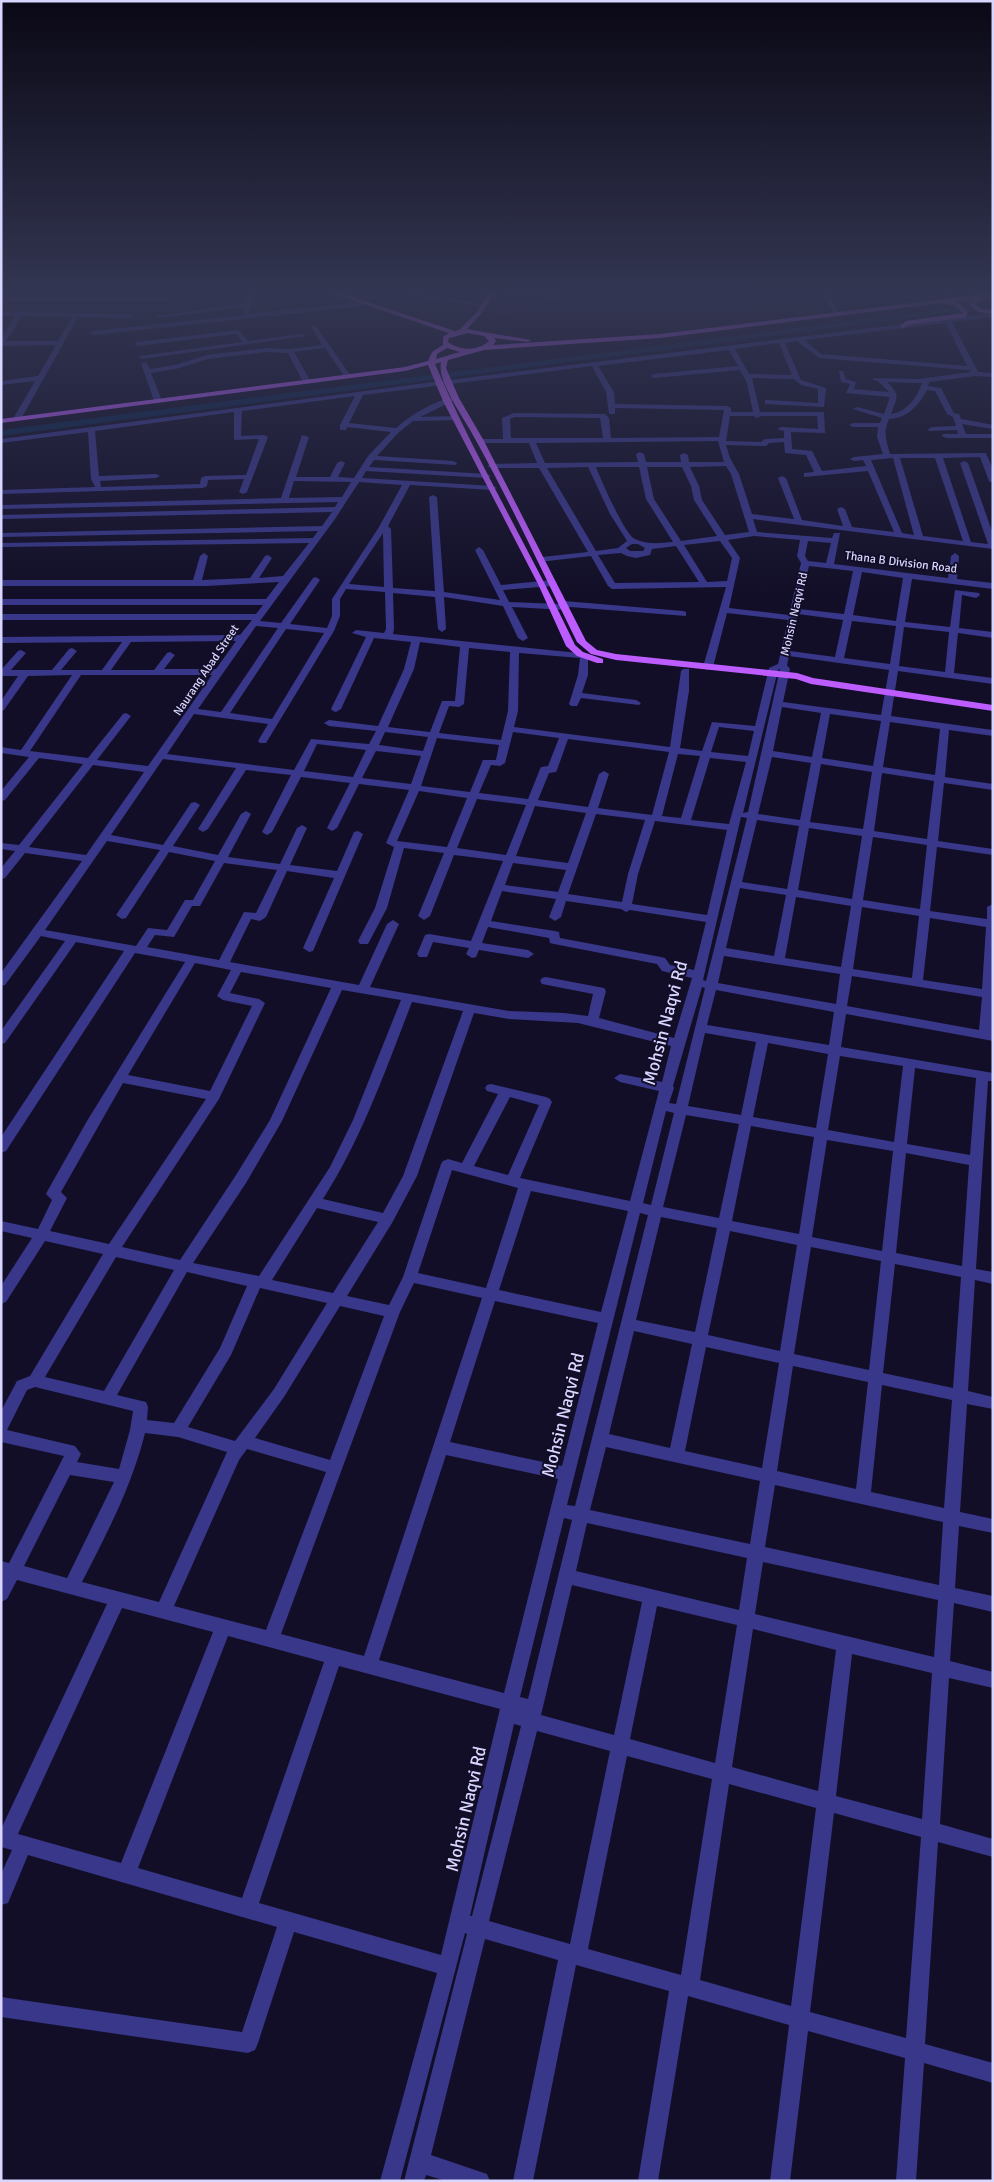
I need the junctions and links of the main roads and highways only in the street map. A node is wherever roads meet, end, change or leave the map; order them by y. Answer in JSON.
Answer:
{"nodes":[{"id":1,"x":230,"y":392,"type":"edge"},
{"id":2,"x":448,"y":392,"type":"edge"},
{"id":3,"x":451,"y":399,"type":"junction"},
{"id":4,"x":1,"y":421,"type":"edge"},
{"id":5,"x":780,"y":672,"type":"junction"},
{"id":6,"x":993,"y":708,"type":"edge"}],
"edges":[{"from":1,"to":4,"type":"main road"},
{"from":2,"to":3,"type":"main road"},
{"from":3,"to":5,"type":"main road"},
{"from":3,"to":5,"type":"main road"},
{"from":5,"to":6,"type":"main road"}]}
